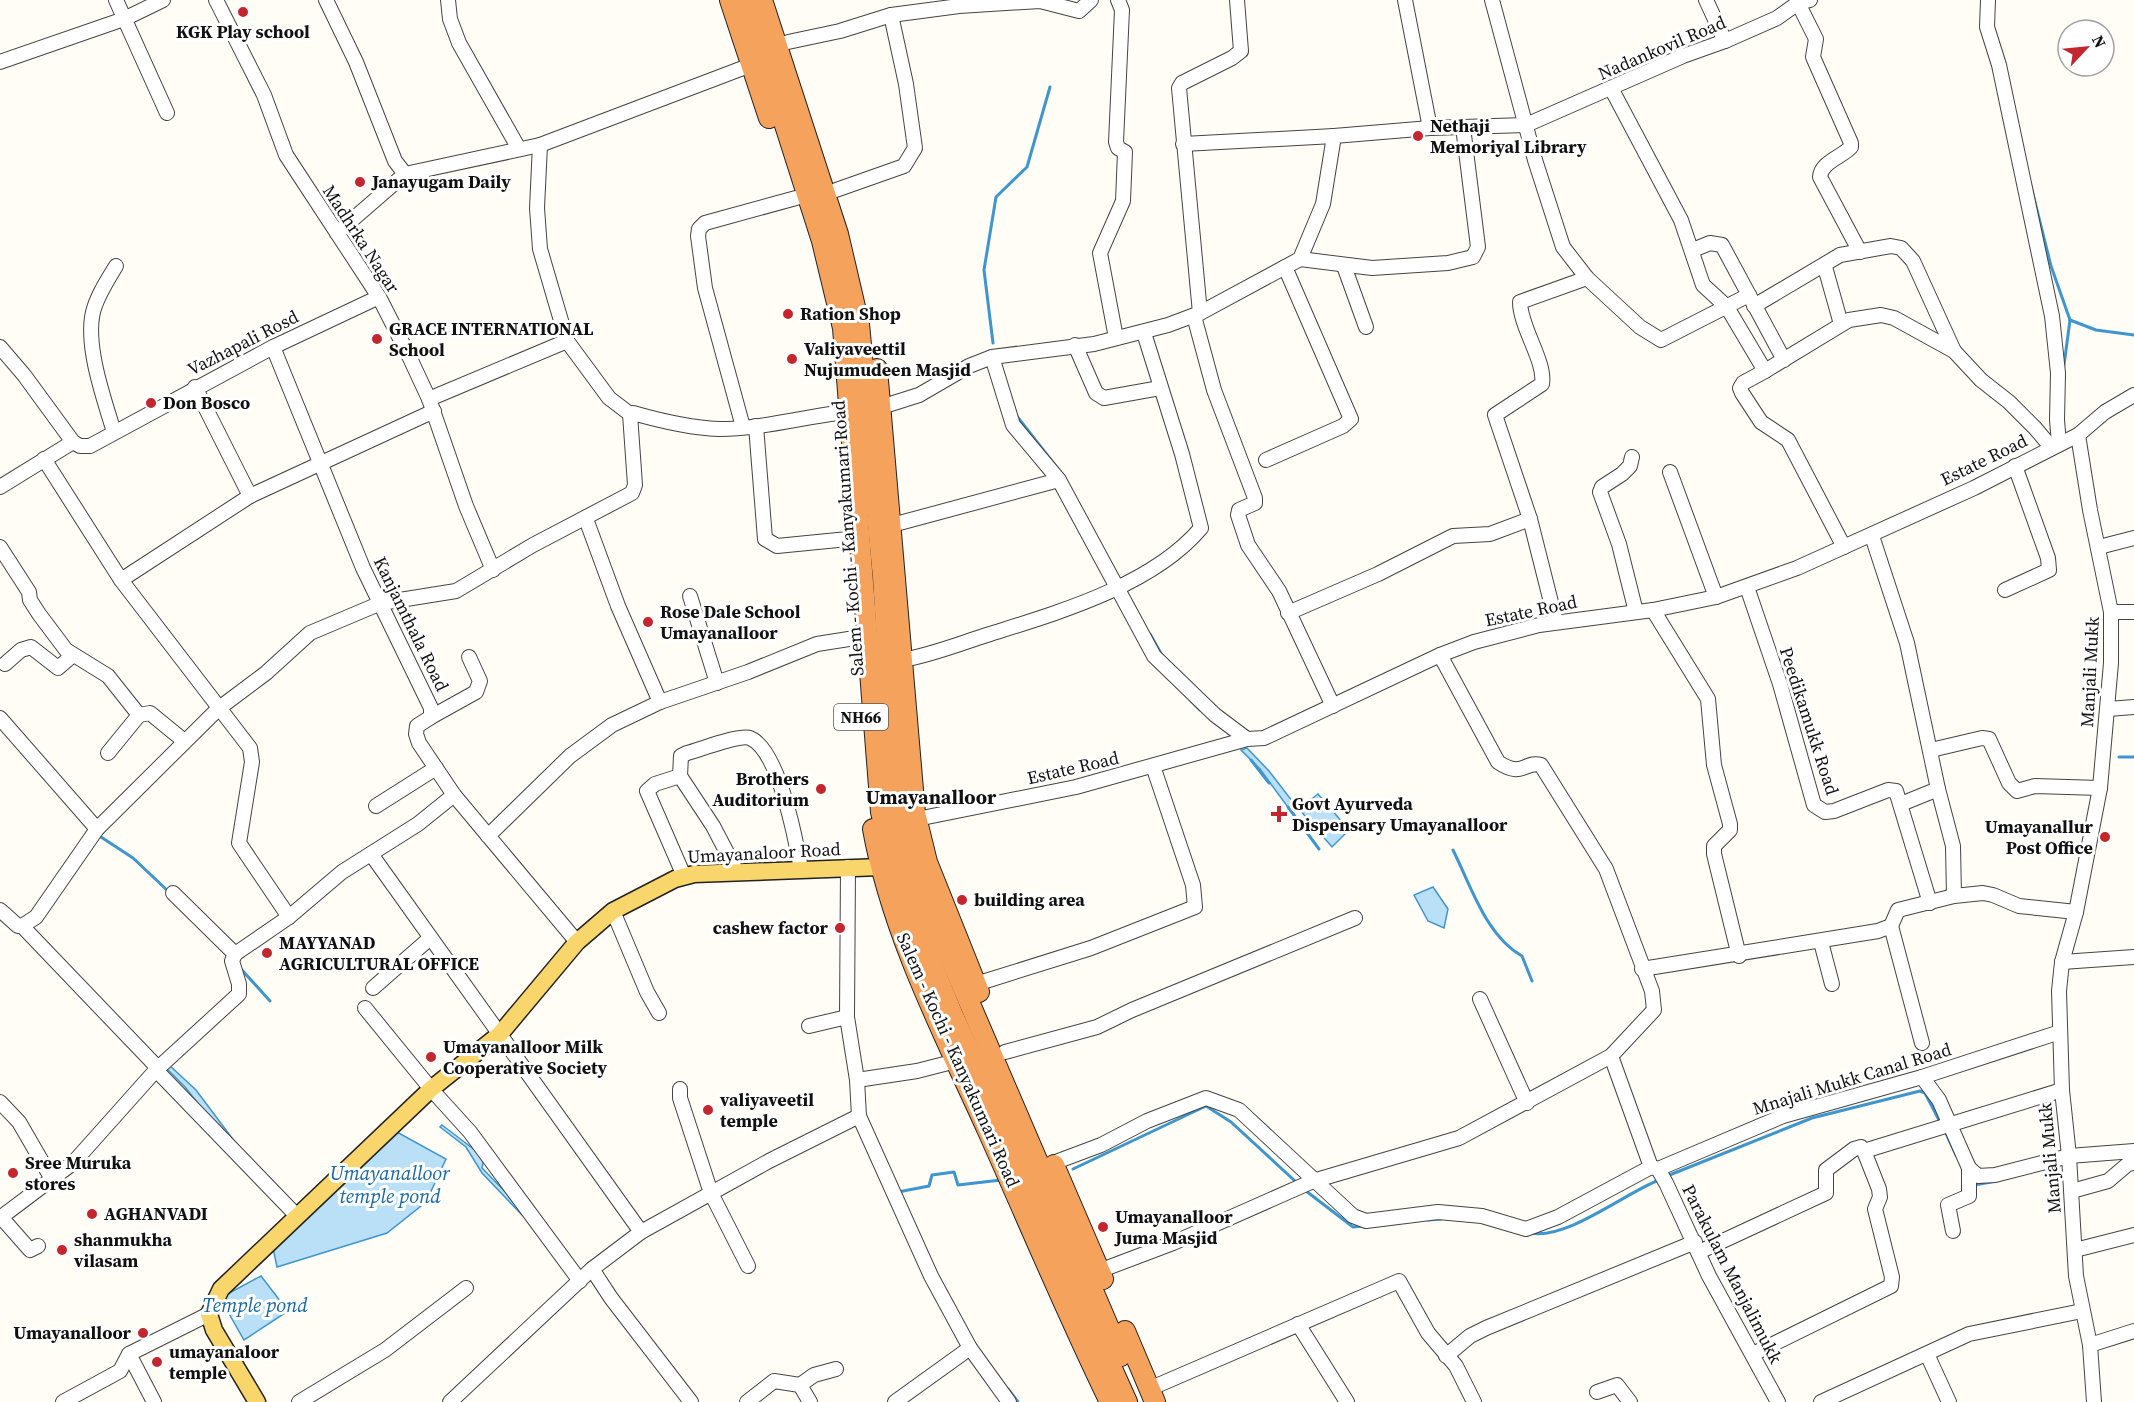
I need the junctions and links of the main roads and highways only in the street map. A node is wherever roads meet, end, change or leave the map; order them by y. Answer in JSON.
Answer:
{"nodes":[{"id":1,"x":730,"y":0,"type":"edge"},
{"id":2,"x":744,"y":0,"type":"edge"},
{"id":3,"x":762,"y":0,"type":"edge"},
{"id":4,"x":775,"y":0,"type":"edge"},
{"id":5,"x":881,"y":867,"type":"junction"},
{"id":6,"x":1148,"y":1398,"type":"edge"},
{"id":7,"x":257,"y":1402,"type":"edge"},
{"id":8,"x":1110,"y":1402,"type":"edge"},
{"id":9,"x":1127,"y":1402,"type":"edge"}],
"edges":[{"from":1,"to":5,"type":"highway","name":"Salem - Kochi - Kanyakumari Road","number":"NH66"},
{"from":2,"to":9,"type":"highway"},
{"from":3,"to":6,"type":"highway"},
{"from":4,"to":6,"type":"highway","number":"NH66"},
{"from":5,"to":7,"type":"main road","name":"Umayanaloor Road"},
{"from":5,"to":8,"type":"highway","name":"Salem - Kochi - Kanyakumari Road","number":"NH66"}]}
